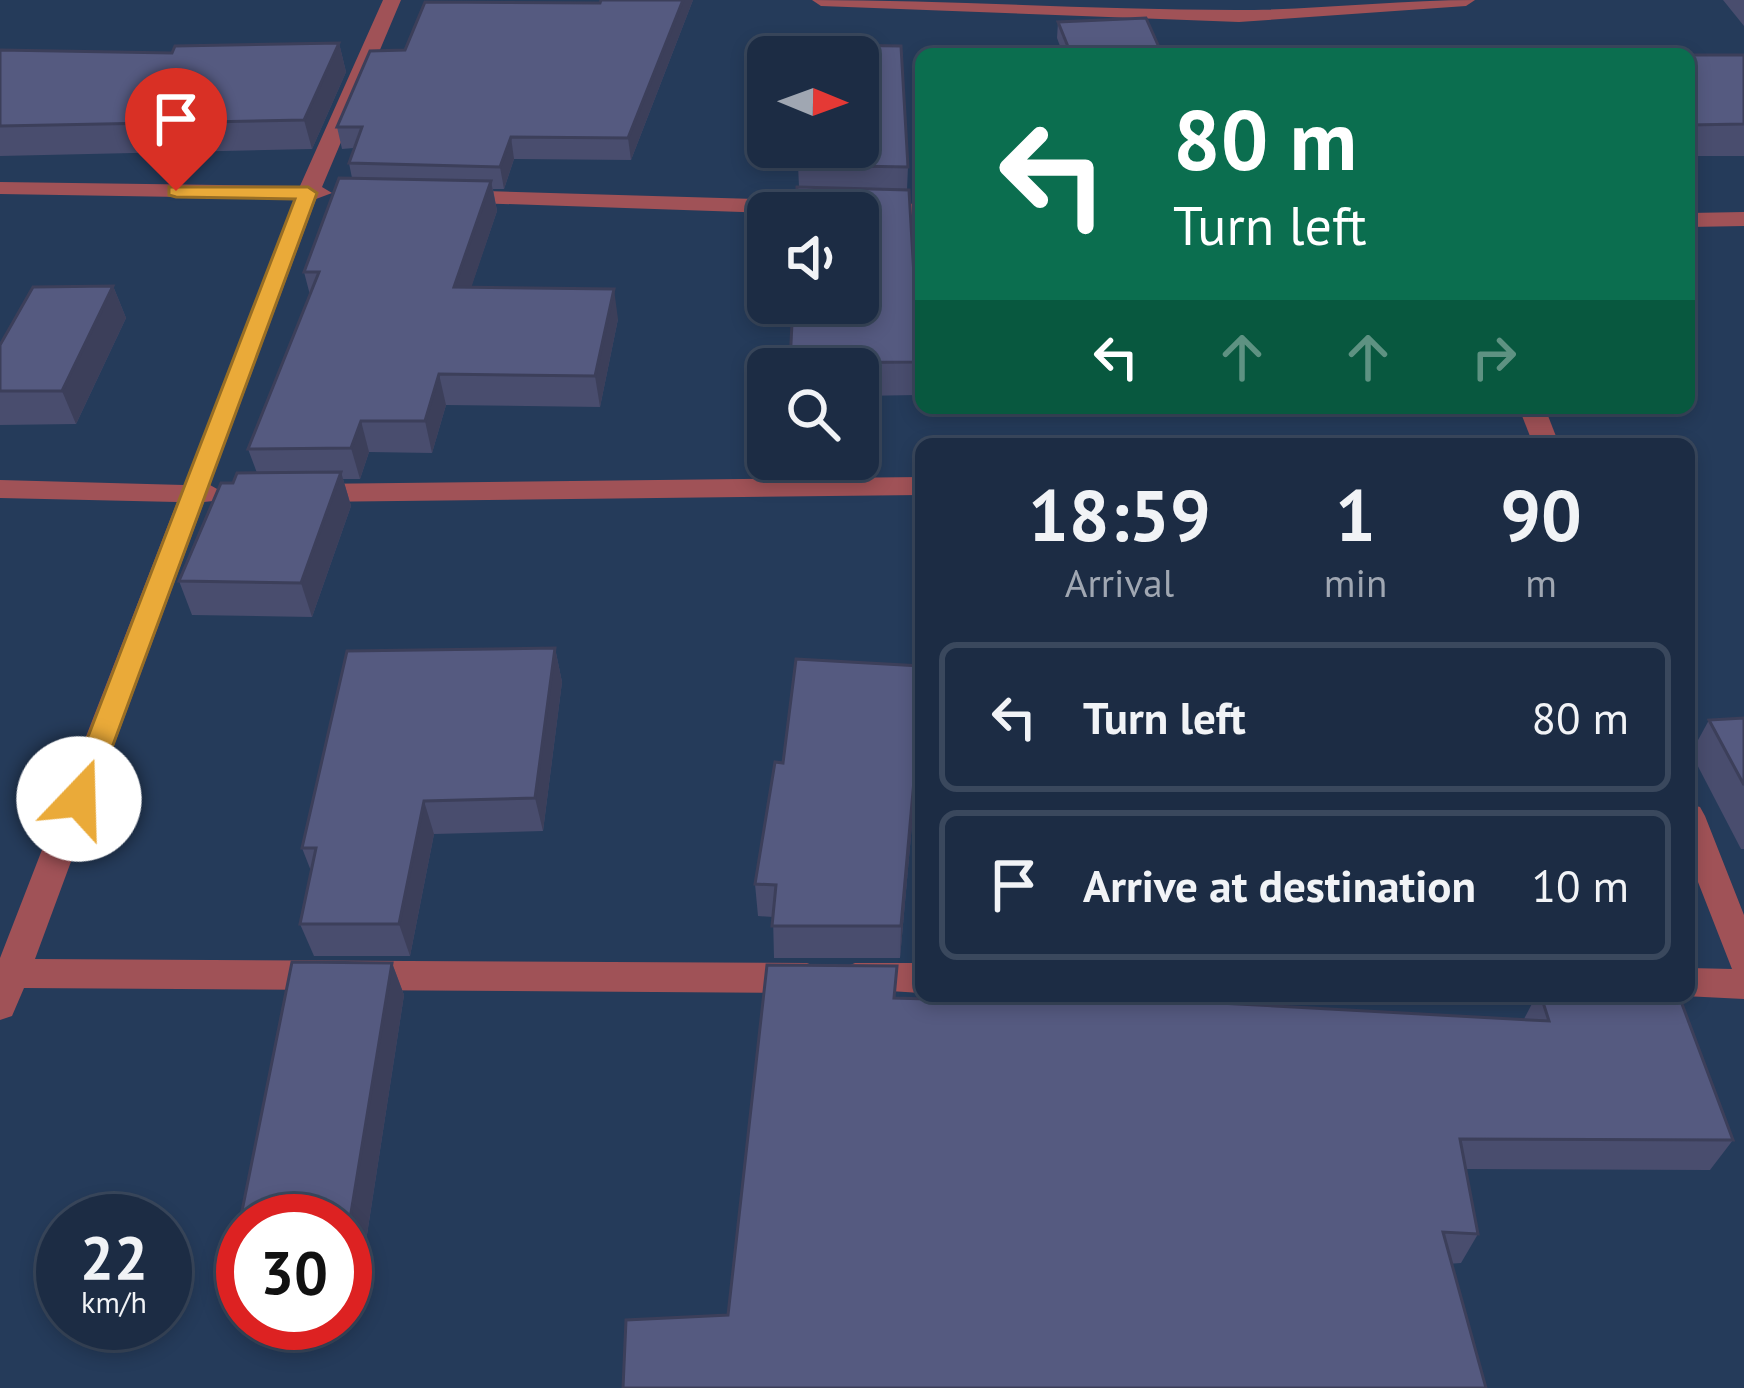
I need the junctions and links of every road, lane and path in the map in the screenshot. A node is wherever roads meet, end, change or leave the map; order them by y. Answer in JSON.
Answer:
{"nodes":[{"id":1,"x":392,"y":0,"type":"edge"},
{"id":2,"x":820,"y":0,"type":"edge"},
{"id":3,"x":1466,"y":0,"type":"edge"},
{"id":4,"x":0,"y":188,"type":"edge"},
{"id":5,"x":308,"y":193,"type":"junction"},
{"id":6,"x":355,"y":194,"type":"edge"},
{"id":7,"x":425,"y":196,"type":"edge"},
{"id":8,"x":915,"y":211,"type":"edge"},
{"id":9,"x":1744,"y":219,"type":"edge"},
{"id":10,"x":1695,"y":220,"type":"edge"},
{"id":11,"x":915,"y":486,"type":"edge"},
{"id":12,"x":0,"y":489,"type":"edge"},
{"id":13,"x":241,"y":493,"type":"edge"},
{"id":14,"x":288,"y":493,"type":"edge"},
{"id":15,"x":194,"y":494,"type":"junction"},
{"id":16,"x":1695,"y":832,"type":"edge"},
{"id":17,"x":1744,"y":959,"type":"edge"},
{"id":18,"x":915,"y":979,"type":"edge"},
{"id":19,"x":1695,"y":983,"type":"edge"},
{"id":20,"x":4,"y":984,"type":"edge"},
{"id":21,"x":1744,"y":984,"type":"edge"}],
"edges":[{"from":1,"to":5,"type":"street"},
{"from":2,"to":3,"type":"street"},
{"from":4,"to":5,"type":"street"},
{"from":5,"to":6,"type":"street"},
{"from":5,"to":15,"type":"street"},
{"from":7,"to":8,"type":"street"},
{"from":9,"to":10,"type":"street"},
{"from":11,"to":14,"type":"street"},
{"from":12,"to":15,"type":"street"},
{"from":13,"to":15,"type":"street"},
{"from":15,"to":20,"type":"street"},
{"from":16,"to":17,"type":"street"},
{"from":18,"to":20,"type":"street"},
{"from":19,"to":21,"type":"street"}]}
